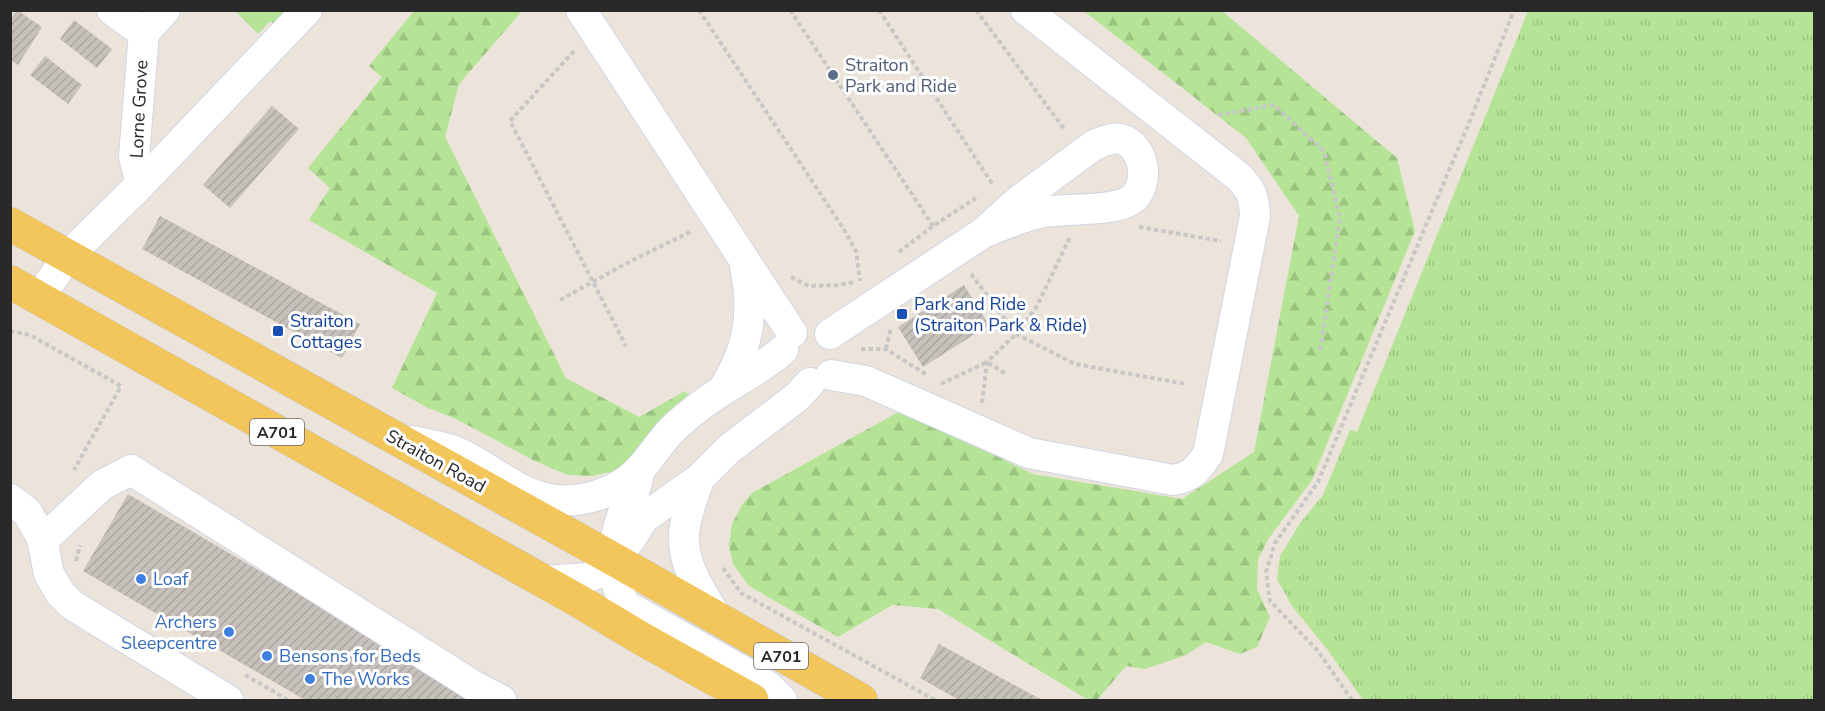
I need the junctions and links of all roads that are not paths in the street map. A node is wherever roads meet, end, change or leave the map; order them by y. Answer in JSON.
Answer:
{"nodes":[{"id":1,"x":112,"y":10,"type":"edge"},
{"id":2,"x":165,"y":10,"type":"edge"},
{"id":3,"x":307,"y":10,"type":"edge"},
{"id":4,"x":581,"y":10,"type":"edge"},
{"id":5,"x":1026,"y":10,"type":"edge"},
{"id":6,"x":144,"y":33,"type":"junction"},
{"id":7,"x":141,"y":184,"type":"junction"},
{"id":8,"x":10,"y":224,"type":"edge"},
{"id":9,"x":983,"y":233,"type":"junction"},
{"id":10,"x":742,"y":254,"type":"junction"},
{"id":11,"x":68,"y":256,"type":"junction"},
{"id":12,"x":10,"y":282,"type":"edge"},
{"id":13,"x":39,"y":298,"type":"junction"},
{"id":14,"x":830,"y":334,"type":"junction"},
{"id":15,"x":788,"y":342,"type":"junction"},
{"id":16,"x":820,"y":379,"type":"junction"},
{"id":17,"x":723,"y":390,"type":"junction"},
{"id":18,"x":392,"y":437,"type":"junction"},
{"id":19,"x":640,"y":470,"type":"junction"},
{"id":20,"x":699,"y":479,"type":"junction"},
{"id":21,"x":10,"y":498,"type":"edge"},
{"id":22,"x":42,"y":541,"type":"junction"},
{"id":23,"x":615,"y":560,"type":"junction"},
{"id":24,"x":544,"y":581,"type":"junction"},
{"id":25,"x":719,"y":621,"type":"junction"},
{"id":26,"x":852,"y":697,"type":"edge"},
{"id":27,"x":228,"y":700,"type":"edge"},
{"id":28,"x":501,"y":700,"type":"edge"},
{"id":29,"x":752,"y":700,"type":"edge"},
{"id":30,"x":782,"y":700,"type":"edge"}],
"edges":[{"from":1,"to":6,"type":"street"},
{"from":2,"to":6,"type":"street"},
{"from":3,"to":7,"type":"street"},
{"from":4,"to":10,"type":"street"},
{"from":5,"to":16,"type":"street"},
{"from":6,"to":7,"type":"street","name":"Lorne Grove"},
{"from":7,"to":11,"type":"street"},
{"from":8,"to":11,"type":"main road","name":"Straiton Road","number":"A701"},
{"from":9,"to":9,"type":"street"},
{"from":9,"to":14,"type":"street"},
{"from":10,"to":15,"type":"street"},
{"from":10,"to":17,"type":"street"},
{"from":11,"to":13,"type":"street"},
{"from":11,"to":18,"type":"main road","name":"Straiton Road","number":"A701"},
{"from":12,"to":13,"type":"main road","number":"A701"},
{"from":13,"to":24,"type":"main road","number":"A701"},
{"from":14,"to":15,"type":"street"},
{"from":14,"to":16,"type":"street"},
{"from":15,"to":16,"type":"street"},
{"from":15,"to":17,"type":"street"},
{"from":16,"to":20,"type":"street"},
{"from":17,"to":19,"type":"street"},
{"from":18,"to":19,"type":"street"},
{"from":18,"to":23,"type":"main road","name":"Straiton Road","number":"A701"},
{"from":19,"to":23,"type":"street"},
{"from":20,"to":23,"type":"street"},
{"from":20,"to":25,"type":"street"},
{"from":21,"to":22,"type":"street"},
{"from":22,"to":27,"type":"street"},
{"from":22,"to":28,"type":"street"},
{"from":23,"to":24,"type":"street"},
{"from":23,"to":25,"type":"main road","name":"Straiton Road","number":"A701"},
{"from":23,"to":30,"type":"street"},
{"from":24,"to":29,"type":"main road","number":"A701"},
{"from":25,"to":26,"type":"main road","name":"Straiton Road","number":"A701"}]}
